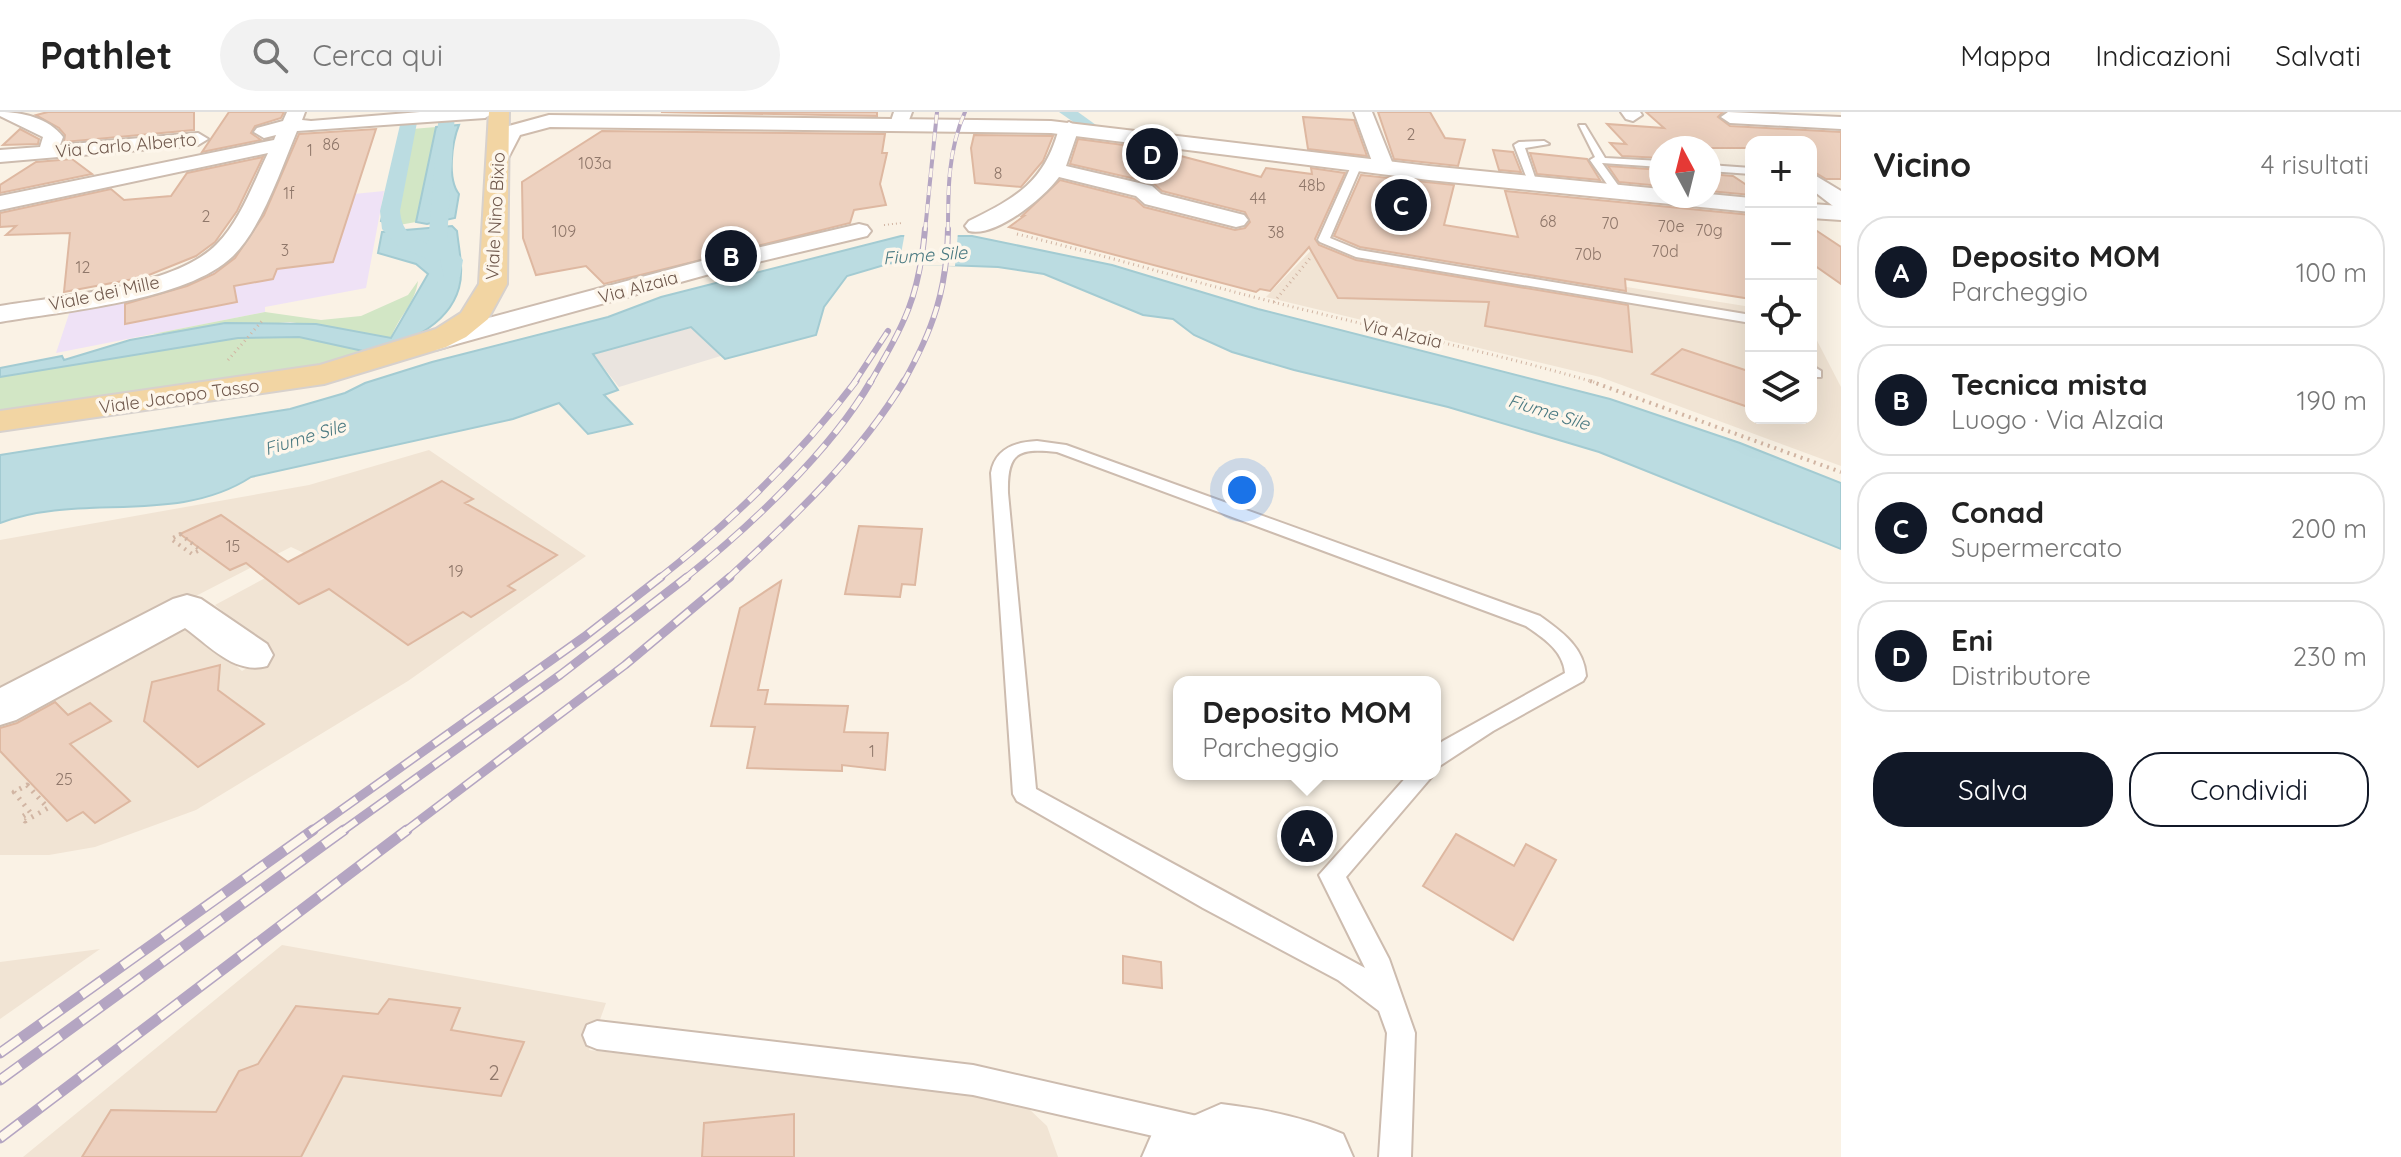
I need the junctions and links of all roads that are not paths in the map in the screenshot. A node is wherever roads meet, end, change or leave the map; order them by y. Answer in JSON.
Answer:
{"nodes":[{"id":1,"x":6,"y":112,"type":"edge"},
{"id":2,"x":499,"y":112,"type":"edge"},
{"id":3,"x":516,"y":112,"type":"edge"},
{"id":4,"x":1087,"y":112,"type":"edge"},
{"id":5,"x":1363,"y":112,"type":"edge"},
{"id":6,"x":1726,"y":115,"type":"edge"},
{"id":7,"x":478,"y":116,"type":"edge"},
{"id":8,"x":789,"y":117,"type":"edge"},
{"id":9,"x":633,"y":118,"type":"edge"},
{"id":10,"x":901,"y":118,"type":"edge"},
{"id":11,"x":1841,"y":123,"type":"edge"},
{"id":12,"x":1582,"y":127,"type":"dead end"},
{"id":13,"x":1069,"y":128,"type":"junction"},
{"id":14,"x":288,"y":132,"type":"edge"},
{"id":15,"x":1108,"y":132,"type":"junction"},
{"id":16,"x":1754,"y":136,"type":"edge"},
{"id":17,"x":1544,"y":144,"type":"dead end"},
{"id":18,"x":498,"y":149,"type":"junction"},
{"id":19,"x":48,"y":152,"type":"junction"},
{"id":20,"x":0,"y":156,"type":"edge"},
{"id":21,"x":1601,"y":159,"type":"junction"},
{"id":22,"x":1649,"y":163,"type":"edge"},
{"id":23,"x":1357,"y":164,"type":"junction"},
{"id":24,"x":1384,"y":167,"type":"junction"},
{"id":25,"x":1721,"y":169,"type":"edge"},
{"id":26,"x":1055,"y":170,"type":"junction"},
{"id":27,"x":1745,"y":171,"type":"edge"},
{"id":28,"x":1534,"y":184,"type":"junction"},
{"id":29,"x":1817,"y":190,"type":"edge"},
{"id":30,"x":1618,"y":192,"type":"junction"},
{"id":31,"x":0,"y":203,"type":"edge"},
{"id":32,"x":1745,"y":204,"type":"edge"},
{"id":33,"x":1828,"y":209,"type":"edge"},
{"id":34,"x":1236,"y":220,"type":"dead end"},
{"id":35,"x":977,"y":226,"type":"road end"},
{"id":36,"x":1841,"y":227,"type":"edge"},
{"id":37,"x":859,"y":231,"type":"dead end"},
{"id":38,"x":1608,"y":295,"type":"junction"},
{"id":39,"x":486,"y":302,"type":"junction"},
{"id":40,"x":556,"y":309,"type":"junction"},
{"id":41,"x":1607,"y":310,"type":"dead end"},
{"id":42,"x":0,"y":314,"type":"edge"},
{"id":43,"x":1745,"y":318,"type":"edge"},
{"id":44,"x":435,"y":341,"type":"junction"},
{"id":45,"x":356,"y":365,"type":"joint"},
{"id":46,"x":0,"y":421,"type":"edge"},
{"id":47,"x":252,"y":655,"type":"dead end"},
{"id":48,"x":0,"y":708,"type":"edge"},
{"id":49,"x":1441,"y":756,"type":"edge"},
{"id":50,"x":1418,"y":780,"type":"edge"},
{"id":51,"x":1393,"y":1004,"type":"junction"},
{"id":52,"x":597,"y":1035,"type":"dead end"},
{"id":53,"x":1198,"y":1147,"type":"edge"},
{"id":54,"x":1299,"y":1153,"type":"edge"},
{"id":55,"x":1395,"y":1157,"type":"edge"}],
"edges":[{"from":1,"to":19,"type":"street"},
{"from":2,"to":18,"type":"main road","name":"Viale Nino Bixio"},
{"from":3,"to":9,"type":"main road"},
{"from":4,"to":15,"type":"street"},
{"from":5,"to":24,"type":"street"},
{"from":6,"to":11,"type":"street"},
{"from":6,"to":16,"type":"street"},
{"from":7,"to":14,"type":"street"},
{"from":7,"to":18,"type":"street"},
{"from":8,"to":9,"type":"main road"},
{"from":8,"to":10,"type":"main road"},
{"from":9,"to":18,"type":"main road"},
{"from":10,"to":13,"type":"main road"},
{"from":12,"to":21,"type":"lane"},
{"from":13,"to":15,"type":"main road"},
{"from":13,"to":26,"type":"street"},
{"from":14,"to":19,"type":"street","name":"Via Carlo Alberto"},
{"from":14,"to":31,"type":"street"},
{"from":14,"to":42,"type":"street","name":"Viale dei Mille"},
{"from":15,"to":23,"type":"main road"},
{"from":17,"to":28,"type":"lane"},
{"from":18,"to":39,"type":"main road","name":"Viale Nino Bixio"},
{"from":19,"to":20,"type":"street","name":"Via Carlo Alberto"},
{"from":21,"to":22,"type":"lane"},
{"from":21,"to":30,"type":"lane"},
{"from":23,"to":24,"type":"main road"},
{"from":23,"to":38,"type":"lane"},
{"from":24,"to":28,"type":"main road"},
{"from":25,"to":27,"type":"lane"},
{"from":26,"to":34,"type":"street"},
{"from":26,"to":35,"type":"street"},
{"from":28,"to":30,"type":"main road"},
{"from":29,"to":33,"type":"street"},
{"from":30,"to":32,"type":"main road"},
{"from":33,"to":36,"type":"street"},
{"from":37,"to":40,"type":"street","name":"Via Alzaia"},
{"from":38,"to":41,"type":"lane"},
{"from":38,"to":43,"type":"lane"},
{"from":39,"to":40,"type":"street","name":"Via Alzaia"},
{"from":39,"to":44,"type":"main road","name":"Viale Nino Bixio"},
{"from":40,"to":44,"type":"street","name":"Via Alzaia"},
{"from":44,"to":45,"type":"main road","name":"Viale Nino Bixio"},
{"from":45,"to":46,"type":"main road","name":"Viale Jacopo Tasso"},
{"from":47,"to":48,"type":"street"},
{"from":49,"to":51,"type":"lane"},
{"from":50,"to":51,"type":"lane"},
{"from":51,"to":55,"type":"lane"},
{"from":52,"to":53,"type":"lane"},
{"from":53,"to":54,"type":"street"}]}
